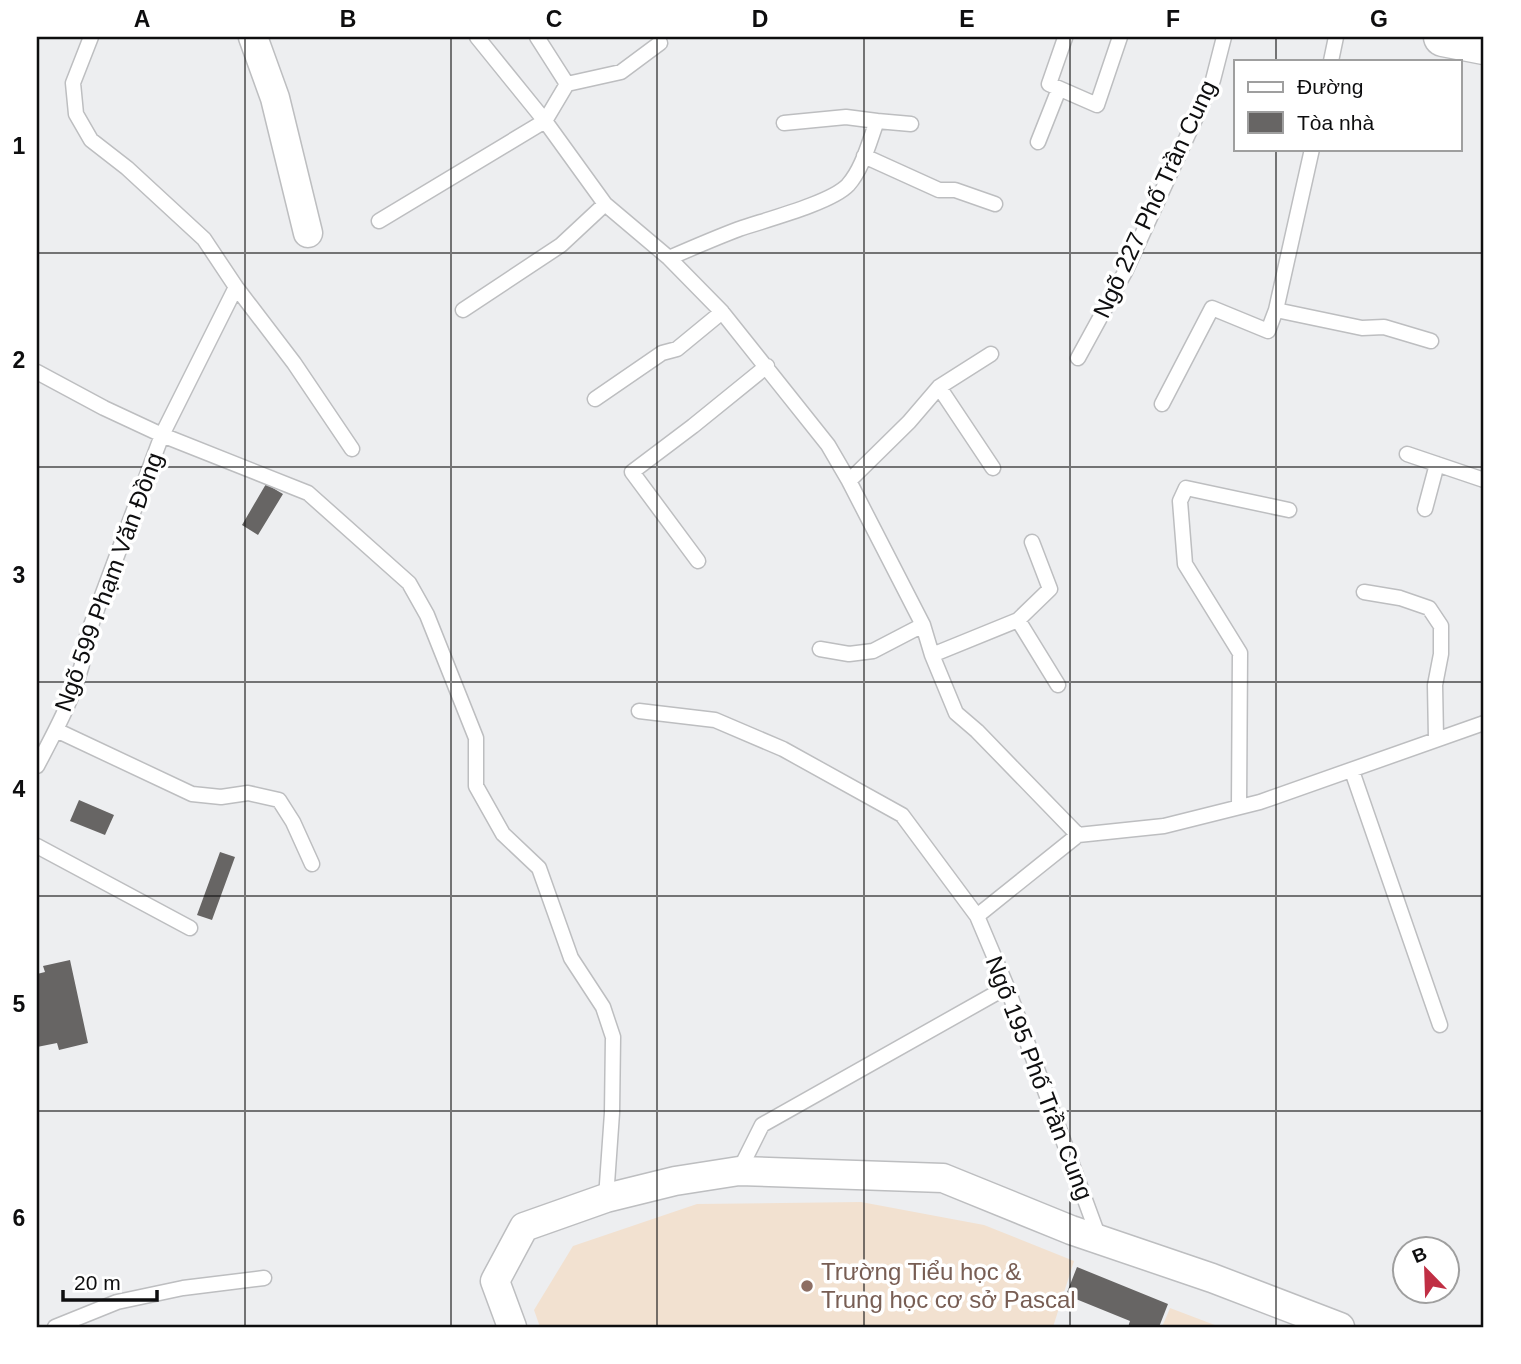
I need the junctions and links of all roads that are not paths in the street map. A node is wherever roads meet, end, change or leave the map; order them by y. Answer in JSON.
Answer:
{"nodes":[{"id":1,"x":91,"y":37,"type":"edge"},
{"id":2,"x":253,"y":37,"type":"edge"},
{"id":3,"x":477,"y":37,"type":"edge"},
{"id":4,"x":537,"y":37,"type":"edge"},
{"id":5,"x":1120,"y":37,"type":"edge"},
{"id":6,"x":1224,"y":37,"type":"edge"},
{"id":7,"x":1336,"y":37,"type":"edge"},
{"id":8,"x":1443,"y":37,"type":"edge"},
{"id":9,"x":1065,"y":38,"type":"edge"},
{"id":10,"x":660,"y":43,"type":"dead end"},
{"id":11,"x":1484,"y":45,"type":"edge"},
{"id":12,"x":1331,"y":60,"type":"edge"},
{"id":13,"x":567,"y":84,"type":"junction"},
{"id":14,"x":1059,"y":89,"type":"junction"},
{"id":15,"x":545,"y":121,"type":"junction"},
{"id":16,"x":877,"y":121,"type":"junction"},
{"id":17,"x":784,"y":123,"type":"dead end"},
{"id":18,"x":911,"y":124,"type":"dead end"},
{"id":19,"x":1038,"y":142,"type":"dead end"},
{"id":20,"x":1312,"y":150,"type":"edge"},
{"id":21,"x":864,"y":156,"type":"junction"},
{"id":22,"x":605,"y":204,"type":"junction"},
{"id":23,"x":995,"y":204,"type":"dead end"},
{"id":24,"x":379,"y":221,"type":"dead end"},
{"id":25,"x":308,"y":233,"type":"dead end"},
{"id":26,"x":669,"y":258,"type":"junction"},
{"id":27,"x":236,"y":287,"type":"junction"},
{"id":28,"x":463,"y":310,"type":"dead end"},
{"id":29,"x":1276,"y":310,"type":"junction"},
{"id":30,"x":722,"y":312,"type":"junction"},
{"id":31,"x":1431,"y":341,"type":"dead end"},
{"id":32,"x":991,"y":354,"type":"dead end"},
{"id":33,"x":1078,"y":358,"type":"dead end"},
{"id":34,"x":767,"y":366,"type":"junction"},
{"id":35,"x":37,"y":372,"type":"edge"},
{"id":36,"x":939,"y":387,"type":"junction"},
{"id":37,"x":595,"y":399,"type":"dead end"},
{"id":38,"x":1163,"y":404,"type":"dead end"},
{"id":39,"x":162,"y":435,"type":"junction"},
{"id":40,"x":352,"y":449,"type":"dead end"},
{"id":41,"x":1407,"y":454,"type":"dead end"},
{"id":42,"x":1437,"y":464,"type":"junction"},
{"id":43,"x":993,"y":468,"type":"dead end"},
{"id":44,"x":1484,"y":480,"type":"edge"},
{"id":45,"x":849,"y":481,"type":"junction"},
{"id":46,"x":1425,"y":509,"type":"dead end"},
{"id":47,"x":1289,"y":510,"type":"dead end"},
{"id":48,"x":1032,"y":542,"type":"dead end"},
{"id":49,"x":698,"y":561,"type":"dead end"},
{"id":50,"x":1364,"y":592,"type":"dead end"},
{"id":51,"x":1018,"y":620,"type":"junction"},
{"id":52,"x":923,"y":625,"type":"junction"},
{"id":53,"x":820,"y":649,"type":"dead end"},
{"id":54,"x":932,"y":655,"type":"junction"},
{"id":55,"x":1058,"y":685,"type":"dead end"},
{"id":56,"x":639,"y":710,"type":"dead end"},
{"id":57,"x":1484,"y":723,"type":"edge"},
{"id":58,"x":56,"y":730,"type":"junction"},
{"id":59,"x":1436,"y":738,"type":"junction"},
{"id":60,"x":37,"y":766,"type":"edge"},
{"id":61,"x":1352,"y":771,"type":"junction"},
{"id":62,"x":1239,"y":807,"type":"junction"},
{"id":63,"x":1078,"y":835,"type":"junction"},
{"id":64,"x":37,"y":846,"type":"edge"},
{"id":65,"x":312,"y":864,"type":"dead end"},
{"id":66,"x":977,"y":916,"type":"junction"},
{"id":67,"x":190,"y":928,"type":"dead end"},
{"id":68,"x":1007,"y":987,"type":"junction"},
{"id":69,"x":1440,"y":1025,"type":"dead end"},
{"id":70,"x":738,"y":1171,"type":"junction"},
{"id":71,"x":606,"y":1198,"type":"junction"},
{"id":72,"x":1099,"y":1239,"type":"junction"},
{"id":73,"x":264,"y":1279,"type":"dead end"},
{"id":74,"x":55,"y":1327,"type":"edge"},
{"id":75,"x":512,"y":1327,"type":"edge"},
{"id":76,"x":1340,"y":1327,"type":"edge"}],
"edges":[{"from":1,"to":27,"type":"lane"},
{"from":2,"to":25,"type":"street"},
{"from":3,"to":15,"type":"lane"},
{"from":4,"to":13,"type":"lane"},
{"from":5,"to":14,"type":"lane"},
{"from":6,"to":33,"type":"lane","name":"Ngõ 227 Phố Trần Cung"},
{"from":7,"to":12,"type":"lane"},
{"from":8,"to":11,"type":"main road"},
{"from":9,"to":14,"type":"lane"},
{"from":10,"to":13,"type":"lane"},
{"from":13,"to":15,"type":"lane"},
{"from":14,"to":19,"type":"lane"},
{"from":15,"to":22,"type":"lane"},
{"from":15,"to":24,"type":"lane"},
{"from":16,"to":17,"type":"lane"},
{"from":16,"to":18,"type":"lane"},
{"from":16,"to":21,"type":"lane"},
{"from":20,"to":29,"type":"lane"},
{"from":21,"to":23,"type":"lane"},
{"from":21,"to":26,"type":"lane"},
{"from":22,"to":26,"type":"lane"},
{"from":22,"to":28,"type":"lane"},
{"from":26,"to":30,"type":"lane"},
{"from":27,"to":39,"type":"lane","name":"Ngõ 599 Phạm Văn Đồng"},
{"from":27,"to":40,"type":"lane"},
{"from":29,"to":31,"type":"lane"},
{"from":29,"to":38,"type":"lane"},
{"from":30,"to":34,"type":"lane"},
{"from":30,"to":37,"type":"lane"},
{"from":32,"to":36,"type":"lane"},
{"from":34,"to":45,"type":"lane"},
{"from":34,"to":49,"type":"lane"},
{"from":35,"to":39,"type":"lane"},
{"from":36,"to":43,"type":"lane"},
{"from":36,"to":45,"type":"lane"},
{"from":39,"to":58,"type":"lane","name":"Ngõ 599 Phạm Văn Đồng"},
{"from":39,"to":71,"type":"lane"},
{"from":41,"to":42,"type":"lane"},
{"from":42,"to":44,"type":"lane"},
{"from":42,"to":46,"type":"lane"},
{"from":45,"to":52,"type":"lane"},
{"from":47,"to":62,"type":"lane"},
{"from":48,"to":51,"type":"lane"},
{"from":50,"to":59,"type":"lane"},
{"from":51,"to":54,"type":"lane"},
{"from":51,"to":55,"type":"lane"},
{"from":52,"to":53,"type":"lane"},
{"from":52,"to":54,"type":"lane"},
{"from":54,"to":63,"type":"lane"},
{"from":56,"to":66,"type":"lane","name":"Ngõ 195 Phố Trần Cung"},
{"from":57,"to":59,"type":"lane"},
{"from":58,"to":60,"type":"lane","name":"Ngõ 599 Phạm Văn Đồng"},
{"from":58,"to":65,"type":"lane"},
{"from":59,"to":61,"type":"lane"},
{"from":61,"to":62,"type":"lane"},
{"from":61,"to":69,"type":"lane"},
{"from":62,"to":63,"type":"lane"},
{"from":63,"to":66,"type":"lane"},
{"from":64,"to":67,"type":"lane"},
{"from":66,"to":68,"type":"lane","name":"Ngõ 195 Phố Trần Cung"},
{"from":68,"to":70,"type":"lane"},
{"from":68,"to":72,"type":"lane","name":"Ngõ 195 Phố Trần Cung"},
{"from":70,"to":71,"type":"street"},
{"from":70,"to":72,"type":"street"},
{"from":71,"to":75,"type":"street"},
{"from":72,"to":76,"type":"street"},
{"from":73,"to":74,"type":"lane"}]}
